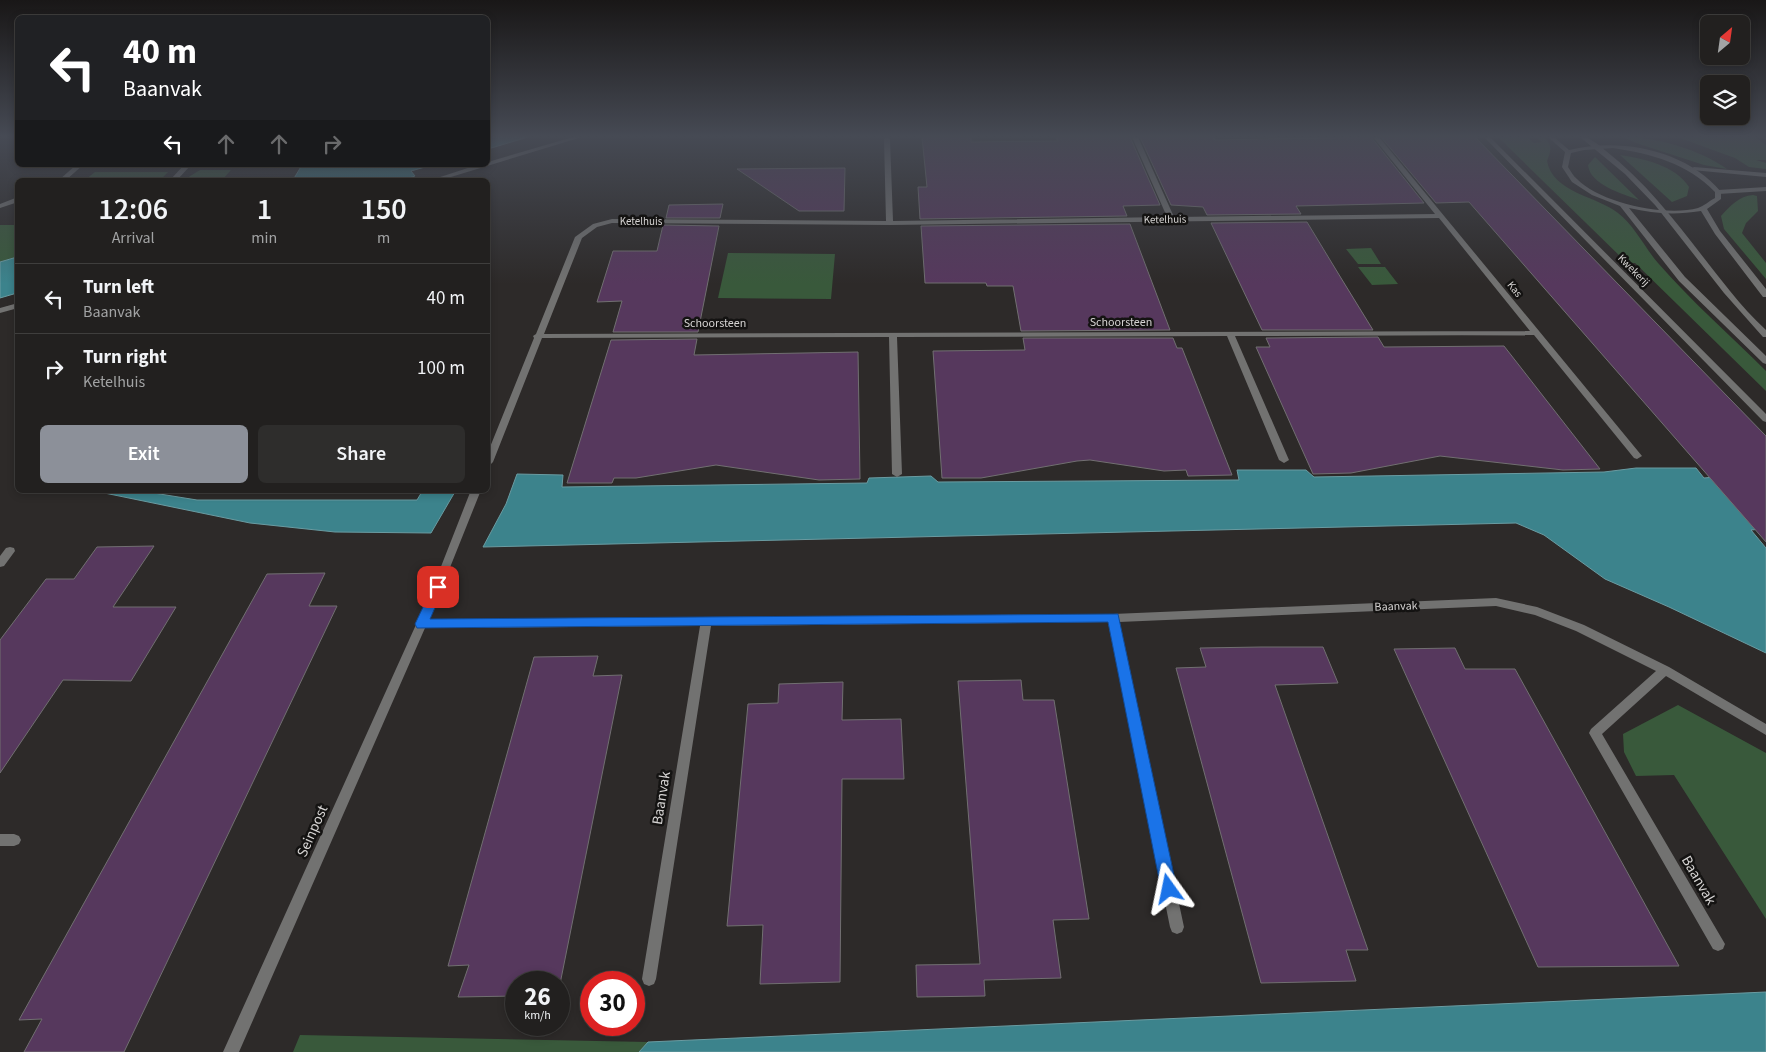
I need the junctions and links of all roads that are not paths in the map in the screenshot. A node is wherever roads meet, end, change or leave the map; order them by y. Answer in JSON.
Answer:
{"nodes":[{"id":1,"x":889,"y":186,"type":"edge"},
{"id":2,"x":1157,"y":186,"type":"edge"},
{"id":3,"x":1416,"y":186,"type":"edge"},
{"id":4,"x":1536,"y":186,"type":"edge"},
{"id":5,"x":1582,"y":186,"type":"edge"},
{"id":6,"x":1640,"y":186,"type":"edge"},
{"id":7,"x":1713,"y":186,"type":"edge"},
{"id":8,"x":1766,"y":189,"type":"edge"},
{"id":9,"x":1718,"y":192,"type":"junction"},
{"id":10,"x":15,"y":200,"type":"edge"},
{"id":11,"x":1622,"y":205,"type":"junction"},
{"id":12,"x":0,"y":206,"type":"edge"},
{"id":13,"x":1704,"y":210,"type":"junction"},
{"id":14,"x":1666,"y":213,"type":"junction"},
{"id":15,"x":1441,"y":216,"type":"junction"},
{"id":16,"x":1171,"y":218,"type":"junction"},
{"id":17,"x":890,"y":223,"type":"junction"},
{"id":18,"x":1766,"y":295,"type":"edge"},
{"id":19,"x":15,"y":306,"type":"edge"},
{"id":20,"x":0,"y":311,"type":"edge"},
{"id":21,"x":1536,"y":333,"type":"junction"},
{"id":22,"x":1230,"y":334,"type":"junction"},
{"id":23,"x":893,"y":335,"type":"junction"},
{"id":24,"x":1766,"y":335,"type":"edge"},
{"id":25,"x":537,"y":336,"type":"junction"},
{"id":26,"x":1766,"y":361,"type":"edge"},
{"id":27,"x":1766,"y":419,"type":"edge"},
{"id":28,"x":1637,"y":456,"type":"dead end"},
{"id":29,"x":490,"y":457,"type":"edge"},
{"id":30,"x":1284,"y":460,"type":"dead end"},
{"id":31,"x":897,"y":474,"type":"dead end"},
{"id":32,"x":475,"y":493,"type":"edge"},
{"id":33,"x":10,"y":551,"type":"dead end"},
{"id":34,"x":0,"y":563,"type":"edge"},
{"id":35,"x":1114,"y":618,"type":"junction"},
{"id":36,"x":706,"y":621,"type":"junction"},
{"id":37,"x":421,"y":624,"type":"junction"},
{"id":38,"x":1665,"y":670,"type":"junction"},
{"id":39,"x":1766,"y":730,"type":"edge"},
{"id":40,"x":1177,"y":927,"type":"dead end"},
{"id":41,"x":1718,"y":944,"type":"dead end"},
{"id":42,"x":649,"y":979,"type":"dead end"},
{"id":43,"x":231,"y":1052,"type":"edge"}],
"edges":[{"from":1,"to":17,"type":"street"},
{"from":2,"to":16,"type":"street"},
{"from":3,"to":15,"type":"street","name":"Kas"},
{"from":4,"to":27,"type":"street","name":"Kwekerij"},
{"from":5,"to":11,"type":"street"},
{"from":6,"to":14,"type":"street"},
{"from":7,"to":9,"type":"street"},
{"from":8,"to":9,"type":"street"},
{"from":9,"to":13,"type":"street"},
{"from":10,"to":12,"type":"street"},
{"from":11,"to":14,"type":"street"},
{"from":11,"to":26,"type":"street"},
{"from":13,"to":14,"type":"street"},
{"from":13,"to":18,"type":"street"},
{"from":14,"to":24,"type":"street"},
{"from":15,"to":16,"type":"street","name":"Ketelhuis"},
{"from":15,"to":21,"type":"street","name":"Kas"},
{"from":16,"to":17,"type":"street","name":"Ketelhuis"},
{"from":17,"to":25,"type":"street","name":"Ketelhuis"},
{"from":19,"to":20,"type":"street"},
{"from":21,"to":22,"type":"street","name":"Schoorsteen"},
{"from":21,"to":28,"type":"street","name":"Kas"},
{"from":22,"to":23,"type":"street","name":"Schoorsteen"},
{"from":22,"to":30,"type":"street"},
{"from":23,"to":25,"type":"street","name":"Schoorsteen"},
{"from":23,"to":31,"type":"street"},
{"from":25,"to":29,"type":"street","name":"Ketelhuis"},
{"from":32,"to":37,"type":"street"},
{"from":33,"to":34,"type":"street"},
{"from":35,"to":36,"type":"street","name":"Baanvak"},
{"from":35,"to":38,"type":"street","name":"Baanvak"},
{"from":35,"to":40,"type":"street"},
{"from":36,"to":37,"type":"street","name":"Baanvak"},
{"from":36,"to":42,"type":"street","name":"Baanvak"},
{"from":37,"to":43,"type":"street","name":"Seinpost"},
{"from":38,"to":39,"type":"street","name":"Baanvak"},
{"from":38,"to":41,"type":"street","name":"Baanvak"}]}
